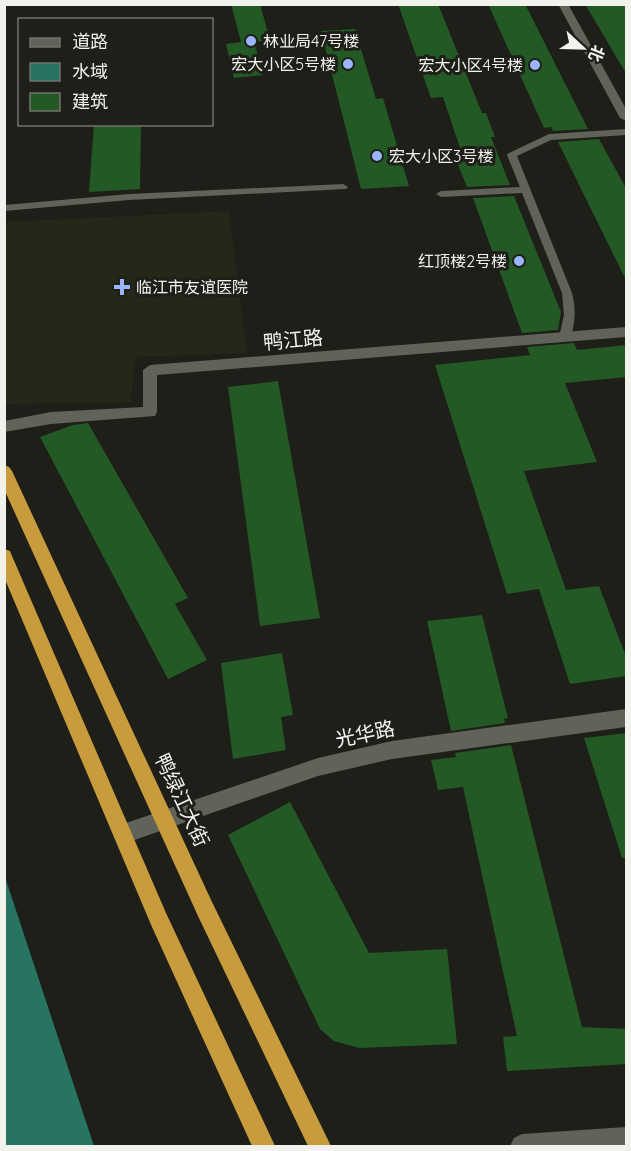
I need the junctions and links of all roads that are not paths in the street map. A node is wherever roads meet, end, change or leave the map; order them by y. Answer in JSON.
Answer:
{"nodes":[{"id":1,"x":562,"y":4,"type":"edge"},
{"id":2,"x":627,"y":118,"type":"edge"},
{"id":3,"x":627,"y":132,"type":"edge"},
{"id":4,"x":343,"y":187,"type":"dead end"},
{"id":5,"x":526,"y":190,"type":"junction"},
{"id":6,"x":441,"y":194,"type":"dead end"},
{"id":7,"x":4,"y":208,"type":"edge"},
{"id":8,"x":627,"y":332,"type":"edge"},
{"id":9,"x":565,"y":337,"type":"junction"},
{"id":10,"x":4,"y":427,"type":"edge"},
{"id":11,"x":4,"y":471,"type":"edge"},
{"id":12,"x":4,"y":556,"type":"edge"},
{"id":13,"x":627,"y":718,"type":"edge"},
{"id":14,"x":165,"y":820,"type":"junction"},
{"id":15,"x":123,"y":834,"type":"junction"},
{"id":16,"x":627,"y":1138,"type":"edge"},
{"id":17,"x":264,"y":1146,"type":"edge"},
{"id":18,"x":320,"y":1146,"type":"edge"},
{"id":19,"x":522,"y":1146,"type":"edge"}],
"edges":[{"from":1,"to":2,"type":"street"},
{"from":3,"to":5,"type":"lane"},
{"from":4,"to":7,"type":"lane"},
{"from":5,"to":6,"type":"lane"},
{"from":5,"to":9,"type":"lane"},
{"from":8,"to":9,"type":"street","name":"鸭江路"},
{"from":9,"to":10,"type":"street","name":"鸭江路"},
{"from":11,"to":14,"type":"highway","name":"鸭绿江大街"},
{"from":12,"to":15,"type":"highway"},
{"from":13,"to":14,"type":"street","name":"光华路"},
{"from":14,"to":15,"type":"street","name":"光华路"},
{"from":14,"to":18,"type":"highway","name":"鸭绿江大街"},
{"from":15,"to":17,"type":"highway"},
{"from":16,"to":19,"type":"street"}]}
